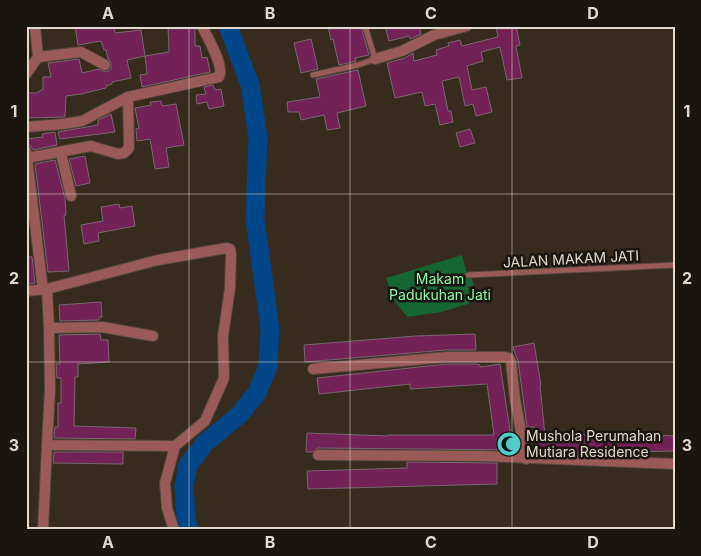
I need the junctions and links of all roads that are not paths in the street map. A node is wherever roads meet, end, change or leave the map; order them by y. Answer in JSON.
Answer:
{"nodes":[{"id":1,"x":35,"y":26,"type":"edge"},
{"id":2,"x":202,"y":26,"type":"edge"},
{"id":3,"x":366,"y":26,"type":"edge"},
{"id":4,"x":467,"y":26,"type":"edge"},
{"id":5,"x":38,"y":57,"type":"junction"},
{"id":6,"x":375,"y":59,"type":"junction"},
{"id":7,"x":105,"y":65,"type":"dead end"},
{"id":8,"x":26,"y":74,"type":"edge"},
{"id":9,"x":313,"y":75,"type":"dead end"},
{"id":10,"x":128,"y":97,"type":"junction"},
{"id":11,"x":26,"y":128,"type":"edge"},
{"id":12,"x":61,"y":152,"type":"junction"},
{"id":13,"x":27,"y":154,"type":"edge"},
{"id":14,"x":71,"y":196,"type":"dead end"},
{"id":15,"x":675,"y":265,"type":"edge"},
{"id":16,"x":468,"y":275,"type":"dead end"},
{"id":17,"x":45,"y":289,"type":"junction"},
{"id":18,"x":26,"y":291,"type":"edge"},
{"id":19,"x":49,"y":328,"type":"junction"},
{"id":20,"x":153,"y":336,"type":"dead end"},
{"id":21,"x":313,"y":369,"type":"dead end"},
{"id":22,"x":47,"y":446,"type":"junction"},
{"id":23,"x":176,"y":446,"type":"junction"},
{"id":24,"x":318,"y":455,"type":"dead end"},
{"id":25,"x":526,"y":459,"type":"junction"},
{"id":26,"x":675,"y":464,"type":"edge"},
{"id":27,"x":43,"y":530,"type":"edge"},
{"id":28,"x":174,"y":530,"type":"edge"}],
"edges":[{"from":1,"to":5,"type":"street"},
{"from":2,"to":10,"type":"street"},
{"from":3,"to":6,"type":"lane"},
{"from":4,"to":6,"type":"street"},
{"from":5,"to":7,"type":"street"},
{"from":5,"to":8,"type":"street"},
{"from":6,"to":9,"type":"lane"},
{"from":10,"to":11,"type":"street"},
{"from":10,"to":12,"type":"street"},
{"from":12,"to":13,"type":"street"},
{"from":12,"to":14,"type":"street"},
{"from":13,"to":17,"type":"street"},
{"from":15,"to":16,"type":"lane","name":"JALAN MAKAM JATI"},
{"from":17,"to":18,"type":"street"},
{"from":17,"to":19,"type":"street"},
{"from":17,"to":23,"type":"street"},
{"from":19,"to":20,"type":"street"},
{"from":19,"to":22,"type":"street"},
{"from":21,"to":25,"type":"street"},
{"from":22,"to":23,"type":"street"},
{"from":22,"to":27,"type":"street"},
{"from":23,"to":28,"type":"street"},
{"from":24,"to":25,"type":"street"},
{"from":25,"to":26,"type":"street"}]}
